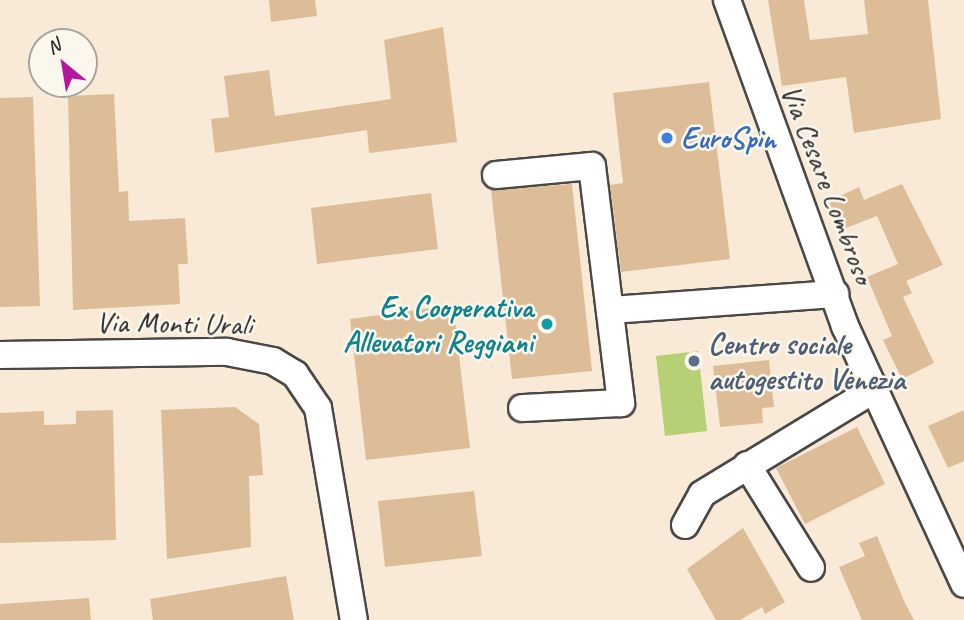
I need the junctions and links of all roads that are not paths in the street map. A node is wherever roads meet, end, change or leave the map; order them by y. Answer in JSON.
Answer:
{"nodes":[{"id":1,"x":727,"y":0,"type":"edge"},
{"id":2,"x":496,"y":175,"type":"dead end"},
{"id":3,"x":835,"y":293,"type":"junction"},
{"id":4,"x":610,"y":310,"type":"junction"},
{"id":5,"x":0,"y":355,"type":"edge"},
{"id":6,"x":876,"y":388,"type":"junction"},
{"id":7,"x":522,"y":408,"type":"dead end"},
{"id":8,"x":747,"y":465,"type":"junction"},
{"id":9,"x":685,"y":525,"type":"dead end"},
{"id":10,"x":811,"y":568,"type":"dead end"},
{"id":11,"x":964,"y":584,"type":"edge"},
{"id":12,"x":354,"y":620,"type":"edge"}],
"edges":[{"from":1,"to":3,"type":"street","name":"Via Cesare Lombroso"},
{"from":2,"to":4,"type":"street"},
{"from":3,"to":4,"type":"street"},
{"from":3,"to":6,"type":"street","name":"Via Cesare Lombroso"},
{"from":4,"to":7,"type":"street"},
{"from":5,"to":12,"type":"street","name":"Via Monti Urali"},
{"from":6,"to":8,"type":"street"},
{"from":6,"to":11,"type":"street","name":"Via Cesare Lombroso"},
{"from":8,"to":9,"type":"street"},
{"from":8,"to":10,"type":"street"}]}
